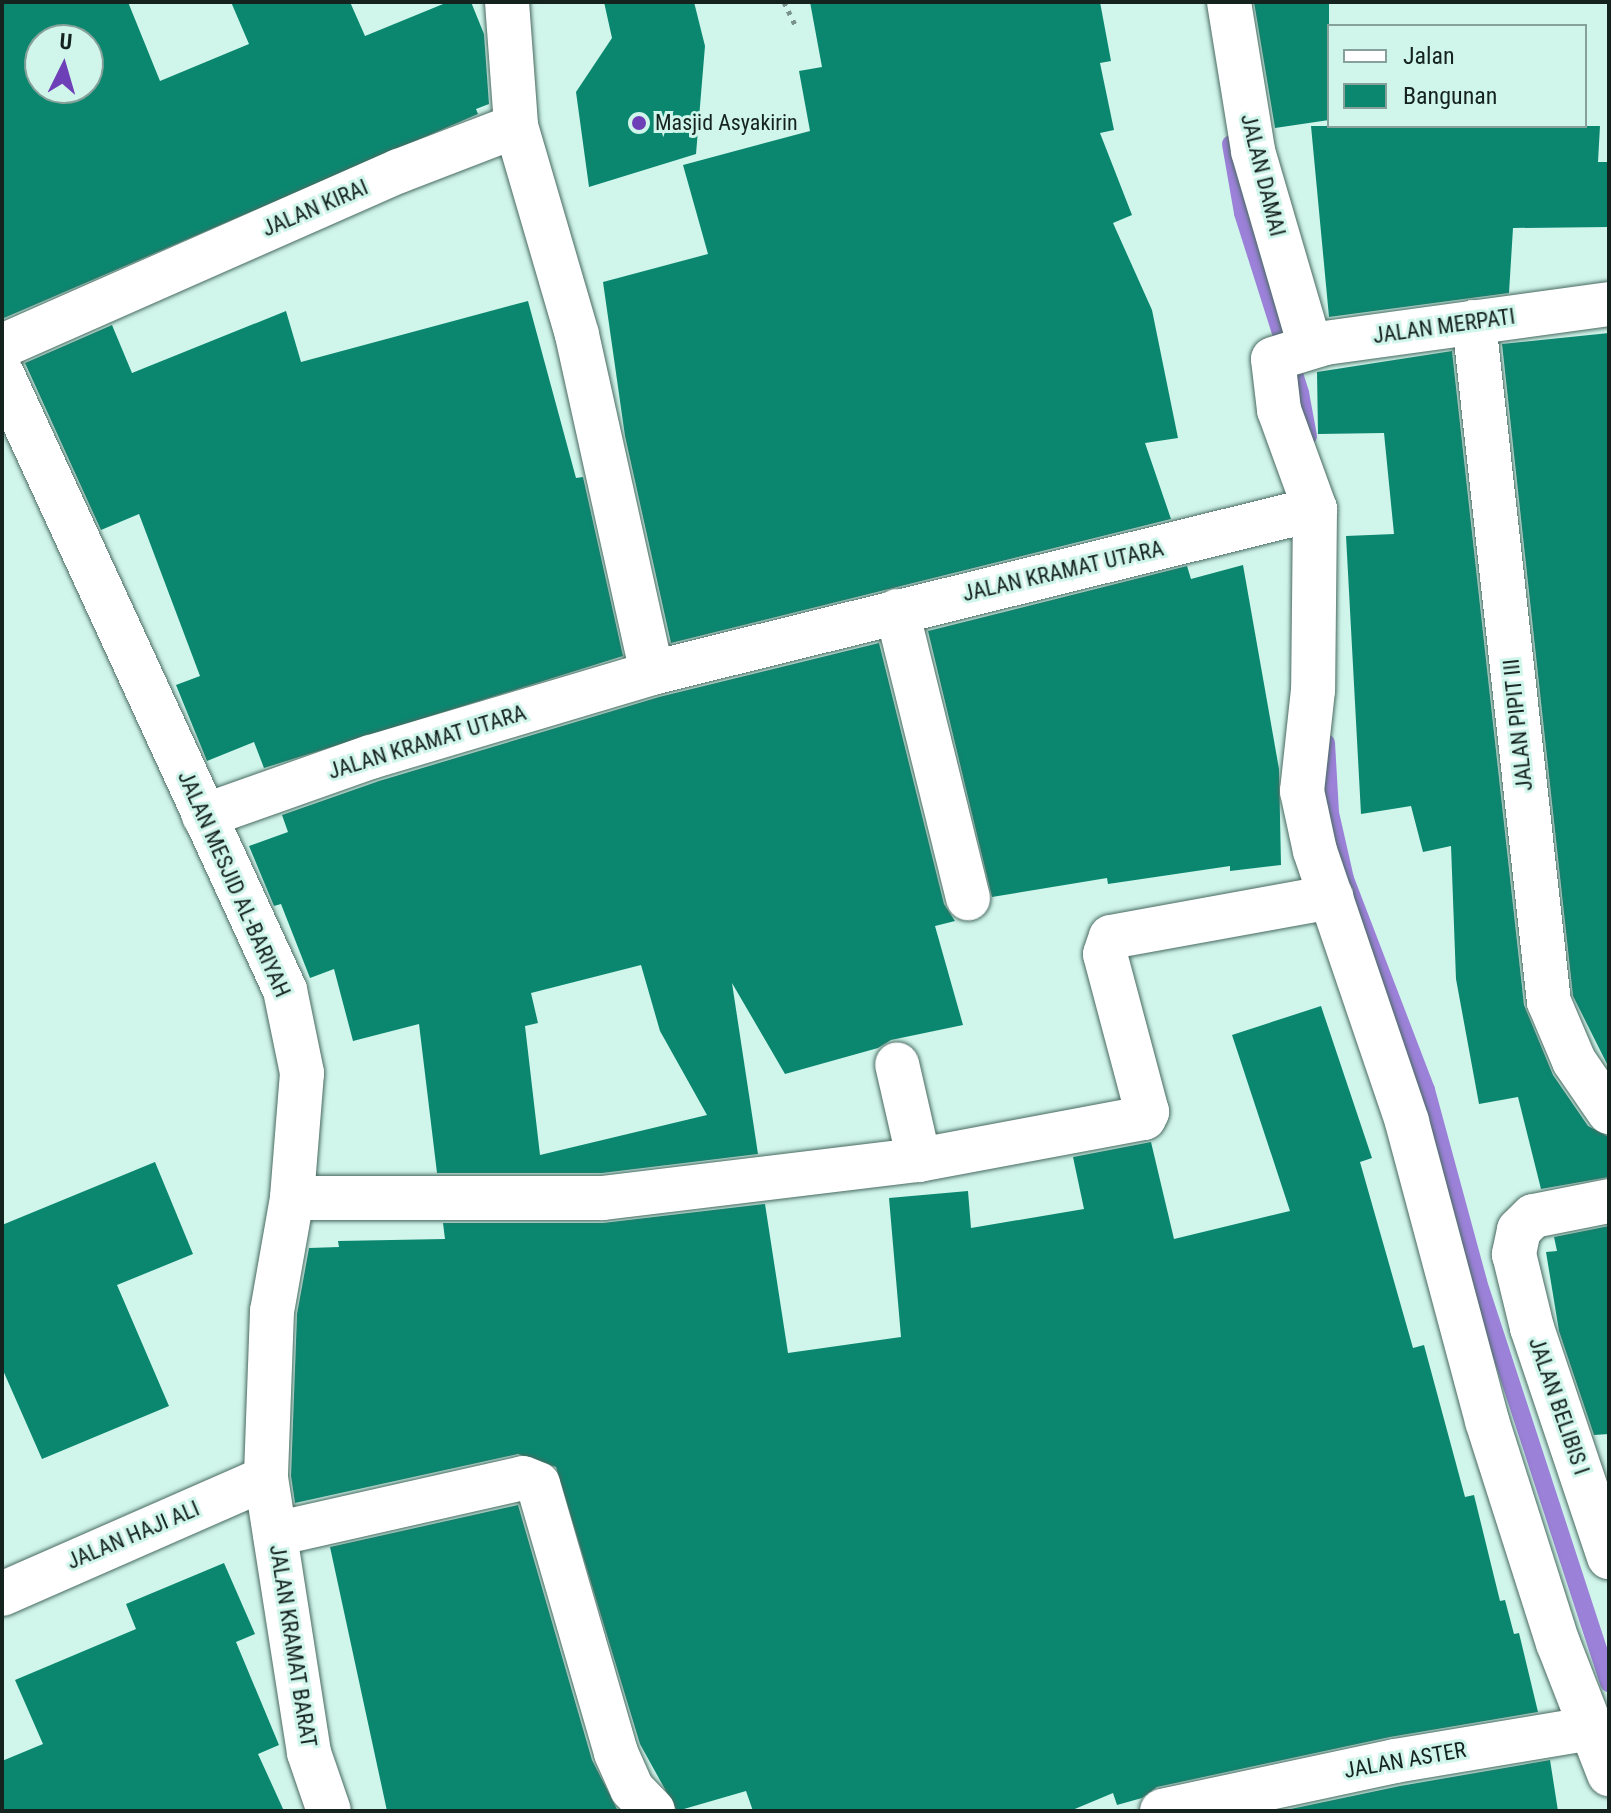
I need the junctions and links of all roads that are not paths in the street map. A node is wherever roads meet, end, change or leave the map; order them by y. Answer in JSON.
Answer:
{"nodes":[{"id":1,"x":507,"y":2,"type":"edge"},
{"id":2,"x":1229,"y":2,"type":"edge"},
{"id":3,"x":516,"y":126,"type":"junction"},
{"id":4,"x":1609,"y":304,"type":"edge"},
{"id":5,"x":1474,"y":322,"type":"junction"},
{"id":6,"x":2,"y":346,"type":"edge"},
{"id":7,"x":1295,"y":351,"type":"junction"},
{"id":8,"x":2,"y":374,"type":"edge"},
{"id":9,"x":1315,"y":509,"type":"junction"},
{"id":10,"x":897,"y":611,"type":"junction"},
{"id":11,"x":652,"y":673,"type":"junction"},
{"id":12,"x":204,"y":816,"type":"junction"},
{"id":13,"x":1331,"y":897,"type":"junction"},
{"id":14,"x":968,"y":898,"type":"dead end"},
{"id":15,"x":897,"y":1064,"type":"dead end"},
{"id":16,"x":1609,"y":1112,"type":"edge"},
{"id":17,"x":919,"y":1160,"type":"junction"},
{"id":18,"x":292,"y":1198,"type":"junction"},
{"id":19,"x":1609,"y":1201,"type":"edge"},
{"id":20,"x":1594,"y":1454,"type":"edge"},
{"id":21,"x":266,"y":1478,"type":"junction"},
{"id":22,"x":275,"y":1534,"type":"junction"},
{"id":23,"x":1609,"y":1557,"type":"edge"},
{"id":24,"x":2,"y":1594,"type":"edge"},
{"id":25,"x":1592,"y":1728,"type":"junction"},
{"id":26,"x":1609,"y":1774,"type":"edge"},
{"id":27,"x":1220,"y":1804,"type":"edge"},
{"id":28,"x":329,"y":1811,"type":"edge"},
{"id":29,"x":653,"y":1811,"type":"edge"},
{"id":30,"x":1162,"y":1811,"type":"edge"}],
"edges":[{"from":1,"to":3,"type":"street"},
{"from":2,"to":7,"type":"street","name":"JALAN DAMAI"},
{"from":3,"to":6,"type":"street","name":"JALAN KIRAI"},
{"from":3,"to":11,"type":"street"},
{"from":4,"to":5,"type":"street","name":"JALAN MERPATI"},
{"from":5,"to":7,"type":"street","name":"JALAN MERPATI"},
{"from":5,"to":16,"type":"street","name":"JALAN PIPIT III"},
{"from":7,"to":9,"type":"street"},
{"from":8,"to":12,"type":"street","name":"JALAN MESJID AL-BARIYAH"},
{"from":9,"to":10,"type":"street","name":"JALAN KRAMAT UTARA"},
{"from":9,"to":13,"type":"street"},
{"from":10,"to":11,"type":"street","name":"JALAN KRAMAT UTARA"},
{"from":10,"to":14,"type":"street"},
{"from":11,"to":12,"type":"street","name":"JALAN KRAMAT UTARA"},
{"from":12,"to":18,"type":"street","name":"JALAN MESJID AL-BARIYAH"},
{"from":13,"to":17,"type":"street"},
{"from":13,"to":25,"type":"street"},
{"from":15,"to":17,"type":"street"},
{"from":17,"to":18,"type":"street"},
{"from":18,"to":21,"type":"street","name":"JALAN MESJID AL-BARIYAH"},
{"from":19,"to":20,"type":"street","name":"JALAN BELIBIS I"},
{"from":20,"to":23,"type":"street","name":"JALAN BELIBIS I"},
{"from":21,"to":22,"type":"street","name":"JALAN KRAMAT BARAT"},
{"from":21,"to":24,"type":"street","name":"JALAN HAJI ALI"},
{"from":22,"to":28,"type":"street","name":"JALAN KRAMAT BARAT"},
{"from":22,"to":29,"type":"street"},
{"from":25,"to":26,"type":"street"},
{"from":25,"to":27,"type":"street","name":"JALAN ASTER"},
{"from":27,"to":30,"type":"street","name":"JALAN ASTER"}]}
